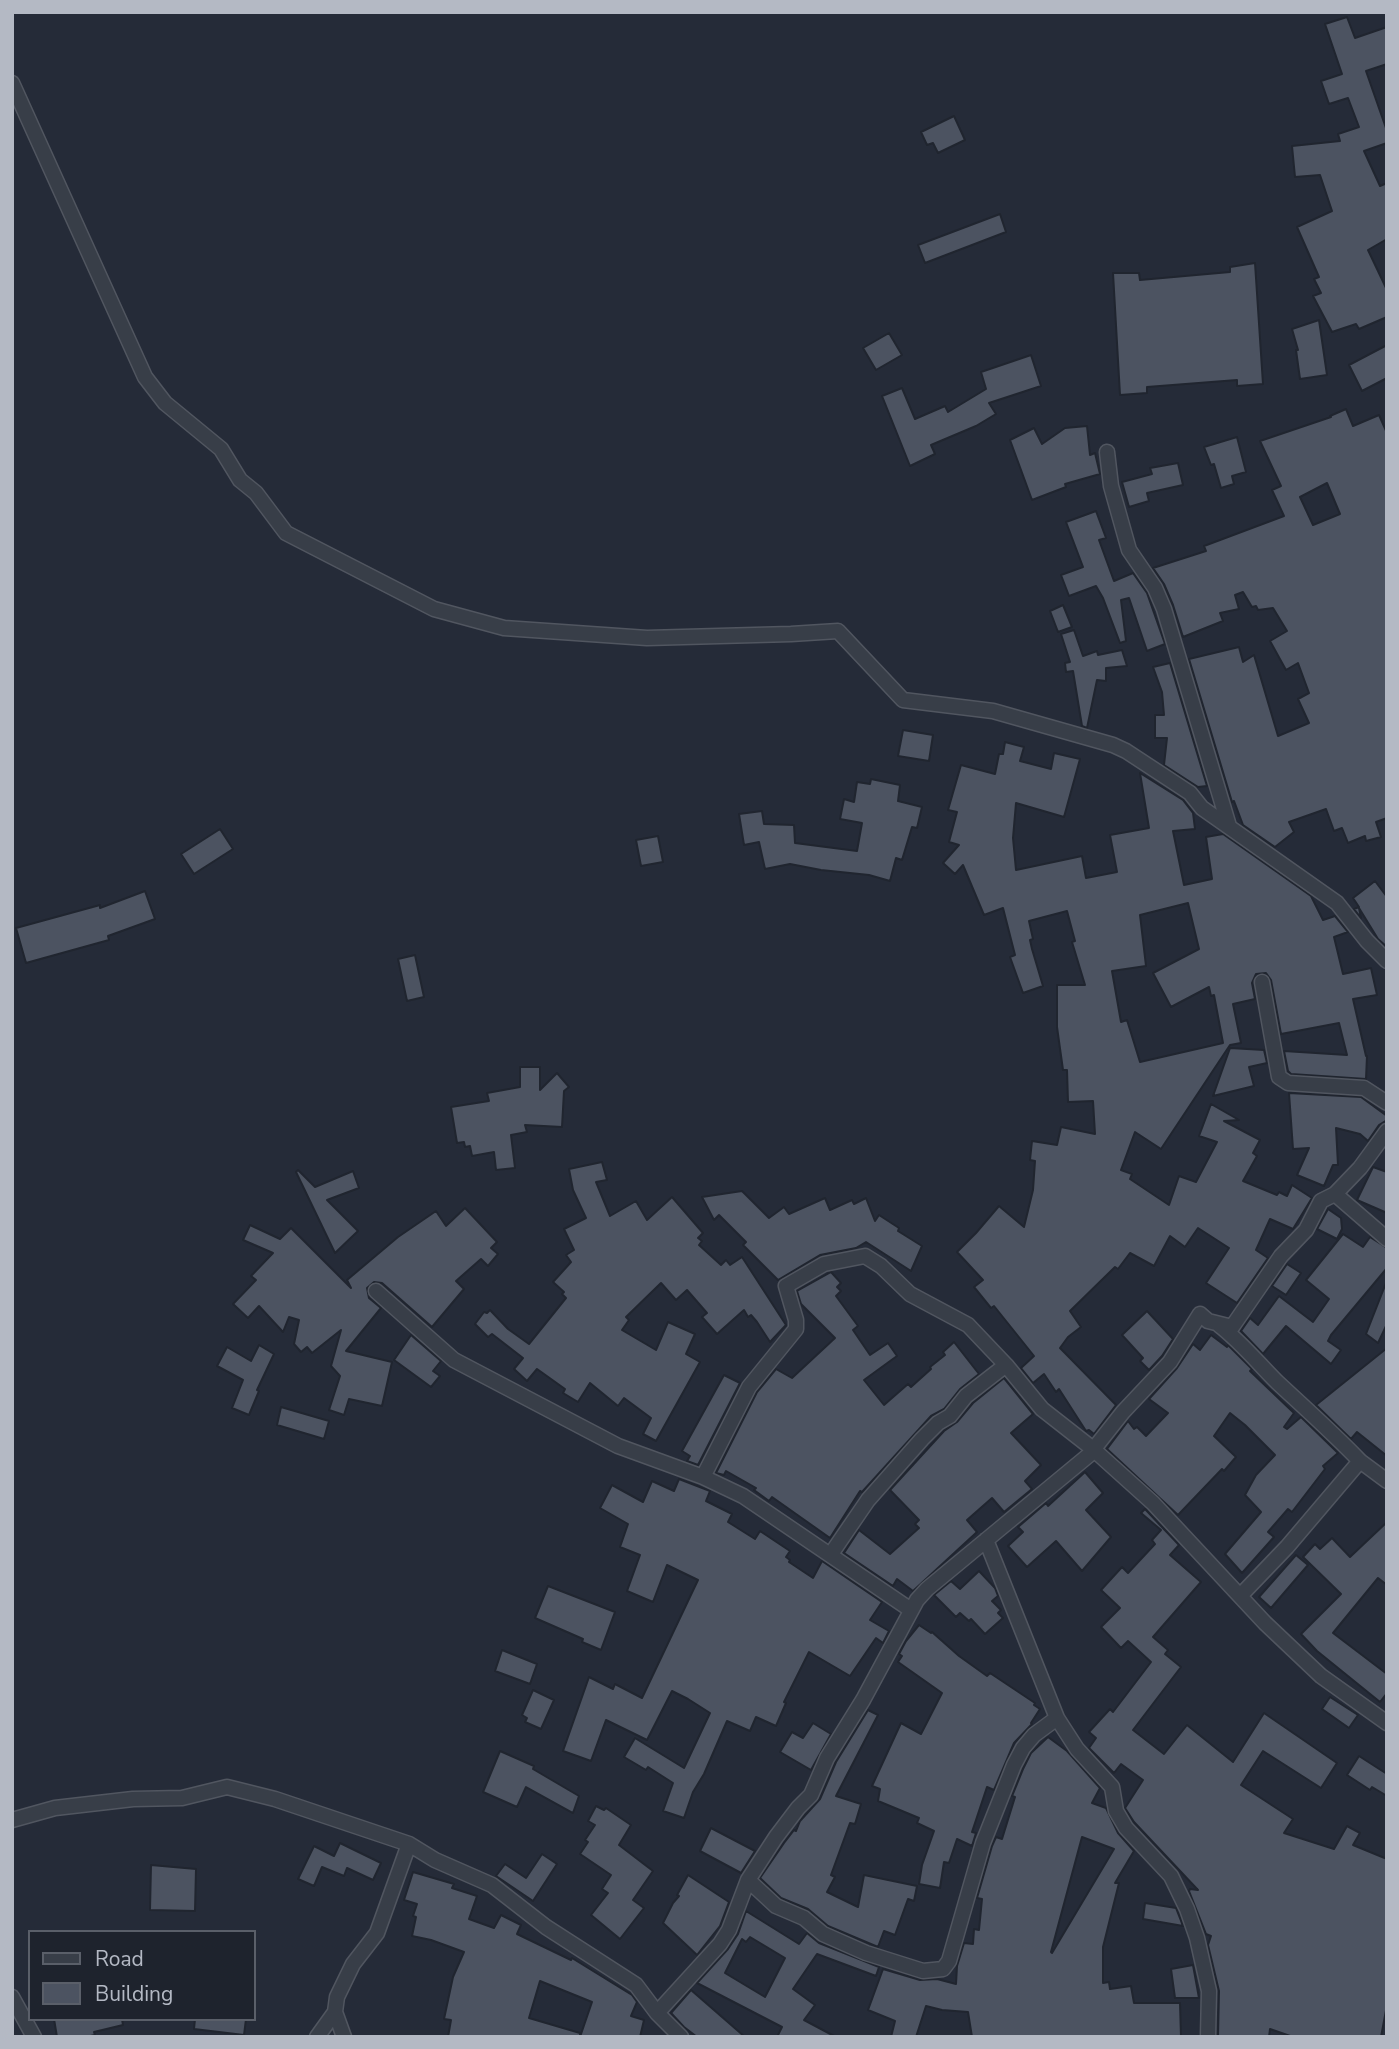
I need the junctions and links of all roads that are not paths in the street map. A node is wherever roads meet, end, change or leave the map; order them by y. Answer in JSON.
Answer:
{"nodes":[{"id":1,"x":12,"y":83,"type":"edge"},
{"id":2,"x":1107,"y":452,"type":"dead end"},
{"id":3,"x":1229,"y":826,"type":"junction"},
{"id":4,"x":1387,"y":961,"type":"edge"},
{"id":5,"x":1262,"y":982,"type":"dead end"},
{"id":6,"x":1387,"y":1103,"type":"edge"},
{"id":7,"x":1386,"y":1133,"type":"edge"},
{"id":8,"x":1335,"y":1195,"type":"junction"},
{"id":9,"x":1387,"y":1239,"type":"edge"},
{"id":10,"x":376,"y":1291,"type":"dead end"},
{"id":11,"x":1218,"y":1325,"type":"junction"},
{"id":12,"x":1006,"y":1365,"type":"junction"},
{"id":13,"x":1093,"y":1449,"type":"junction"},
{"id":14,"x":1360,"y":1461,"type":"junction"},
{"id":15,"x":704,"y":1477,"type":"junction"},
{"id":16,"x":1387,"y":1481,"type":"edge"},
{"id":17,"x":986,"y":1540,"type":"junction"},
{"id":18,"x":831,"y":1554,"type":"junction"},
{"id":19,"x":1240,"y":1596,"type":"junction"},
{"id":20,"x":911,"y":1610,"type":"junction"},
{"id":21,"x":1056,"y":1717,"type":"junction"},
{"id":22,"x":1387,"y":1723,"type":"edge"},
{"id":23,"x":12,"y":1820,"type":"edge"},
{"id":24,"x":410,"y":1844,"type":"junction"},
{"id":25,"x":748,"y":1880,"type":"junction"},
{"id":26,"x":12,"y":1997,"type":"edge"},
{"id":27,"x":335,"y":2012,"type":"junction"},
{"id":28,"x":657,"y":2013,"type":"junction"},
{"id":29,"x":679,"y":2036,"type":"edge"},
{"id":30,"x":34,"y":2037,"type":"edge"},
{"id":31,"x":317,"y":2037,"type":"edge"},
{"id":32,"x":344,"y":2037,"type":"edge"},
{"id":33,"x":1208,"y":2037,"type":"edge"}],
"edges":[{"from":1,"to":3,"type":"street"},
{"from":2,"to":3,"type":"street"},
{"from":3,"to":4,"type":"street"},
{"from":5,"to":6,"type":"street"},
{"from":7,"to":8,"type":"street"},
{"from":8,"to":9,"type":"street"},
{"from":8,"to":11,"type":"street"},
{"from":10,"to":15,"type":"street"},
{"from":11,"to":13,"type":"street"},
{"from":11,"to":14,"type":"street"},
{"from":12,"to":13,"type":"street"},
{"from":12,"to":15,"type":"street"},
{"from":12,"to":18,"type":"street"},
{"from":13,"to":17,"type":"street"},
{"from":13,"to":19,"type":"street"},
{"from":14,"to":16,"type":"street"},
{"from":14,"to":19,"type":"street"},
{"from":15,"to":18,"type":"street"},
{"from":17,"to":20,"type":"street"},
{"from":17,"to":21,"type":"street"},
{"from":18,"to":20,"type":"street"},
{"from":19,"to":22,"type":"street"},
{"from":20,"to":25,"type":"street"},
{"from":21,"to":25,"type":"street"},
{"from":21,"to":33,"type":"street"},
{"from":23,"to":24,"type":"street"},
{"from":24,"to":27,"type":"street"},
{"from":24,"to":28,"type":"street"},
{"from":25,"to":28,"type":"street"},
{"from":26,"to":30,"type":"street"},
{"from":27,"to":31,"type":"street"},
{"from":27,"to":32,"type":"street"},
{"from":28,"to":29,"type":"street"}]}
